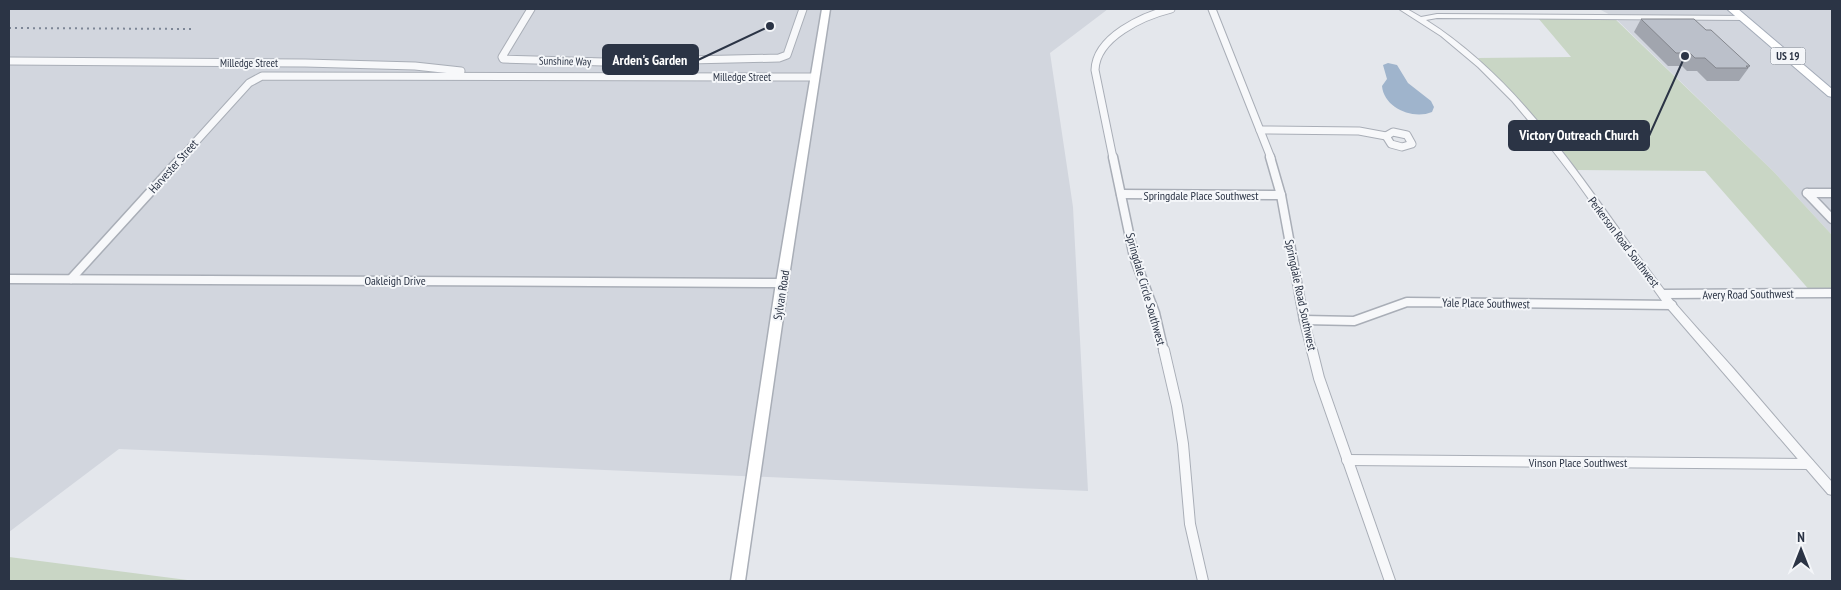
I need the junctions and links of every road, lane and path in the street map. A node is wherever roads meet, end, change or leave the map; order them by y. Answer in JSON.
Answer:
{"nodes":[{"id":1,"x":531,"y":9,"type":"edge"},
{"id":2,"x":803,"y":9,"type":"edge"},
{"id":3,"x":826,"y":9,"type":"edge"},
{"id":4,"x":1171,"y":9,"type":"edge"},
{"id":5,"x":1212,"y":9,"type":"edge"},
{"id":6,"x":1403,"y":9,"type":"edge"},
{"id":7,"x":1732,"y":9,"type":"edge"},
{"id":8,"x":1743,"y":18,"type":"junction"},
{"id":9,"x":1422,"y":19,"type":"junction"},
{"id":10,"x":9,"y":61,"type":"edge"},
{"id":11,"x":286,"y":75,"type":"joint"},
{"id":12,"x":488,"y":76,"type":"junction"},
{"id":13,"x":815,"y":77,"type":"junction"},
{"id":14,"x":1832,"y":94,"type":"edge"},
{"id":15,"x":1260,"y":130,"type":"junction"},
{"id":16,"x":1386,"y":136,"type":"dead end"},
{"id":17,"x":1832,"y":193,"type":"edge"},
{"id":18,"x":1121,"y":194,"type":"junction"},
{"id":19,"x":1281,"y":195,"type":"junction"},
{"id":20,"x":1832,"y":219,"type":"edge"},
{"id":21,"x":9,"y":279,"type":"edge"},
{"id":22,"x":71,"y":279,"type":"junction"},
{"id":23,"x":782,"y":283,"type":"junction"},
{"id":24,"x":1832,"y":293,"type":"edge"},
{"id":25,"x":1663,"y":294,"type":"junction"},
{"id":26,"x":1672,"y":305,"type":"junction"},
{"id":27,"x":1304,"y":320,"type":"junction"},
{"id":28,"x":1347,"y":460,"type":"junction"},
{"id":29,"x":1809,"y":464,"type":"junction"},
{"id":30,"x":1832,"y":490,"type":"edge"},
{"id":31,"x":738,"y":581,"type":"edge"},
{"id":32,"x":1202,"y":581,"type":"edge"},
{"id":33,"x":1390,"y":581,"type":"edge"}],
"edges":[{"from":1,"to":2,"type":"street","name":"Sunshine Way"},
{"from":3,"to":13,"type":"main road","name":"Sylvan Road"},
{"from":4,"to":18,"type":"street","name":"Springdale Circle Southwest"},
{"from":5,"to":15,"type":"street","name":"Springdale Road Southwest"},
{"from":6,"to":9,"type":"street","name":"Perkerson Road Southwest"},
{"from":7,"to":8,"type":"main road","number":"US 19"},
{"from":8,"to":9,"type":"street"},
{"from":8,"to":14,"type":"main road","number":"US 19"},
{"from":9,"to":25,"type":"street","name":"Perkerson Road Southwest"},
{"from":10,"to":12,"type":"street","name":"Milledge Street"},
{"from":11,"to":12,"type":"street","name":"Milledge Street"},
{"from":11,"to":22,"type":"street","name":"Harvester Street"},
{"from":12,"to":13,"type":"street","name":"Milledge Street"},
{"from":13,"to":23,"type":"main road","name":"Sylvan Road"},
{"from":15,"to":16,"type":"street"},
{"from":15,"to":19,"type":"street","name":"Springdale Road Southwest"},
{"from":17,"to":20,"type":"street"},
{"from":18,"to":19,"type":"street","name":"Springdale Place Southwest"},
{"from":18,"to":32,"type":"street","name":"Springdale Circle Southwest"},
{"from":19,"to":27,"type":"street","name":"Springdale Road Southwest"},
{"from":21,"to":22,"type":"street","name":"Oakleigh Drive"},
{"from":22,"to":23,"type":"street","name":"Oakleigh Drive"},
{"from":23,"to":31,"type":"main road","name":"Sylvan Road"},
{"from":24,"to":25,"type":"street","name":"Avery Road Southwest"},
{"from":25,"to":26,"type":"street","name":"Perkerson Road Southwest"},
{"from":26,"to":27,"type":"street","name":"Yale Place Southwest"},
{"from":26,"to":29,"type":"street","name":"Perkerson Road Southwest"},
{"from":27,"to":28,"type":"street","name":"Springdale Road Southwest"},
{"from":28,"to":29,"type":"street","name":"Vinson Place Southwest"},
{"from":28,"to":33,"type":"street","name":"Springdale Road Southwest"},
{"from":29,"to":30,"type":"street","name":"Perkerson Road Southwest"}]}
